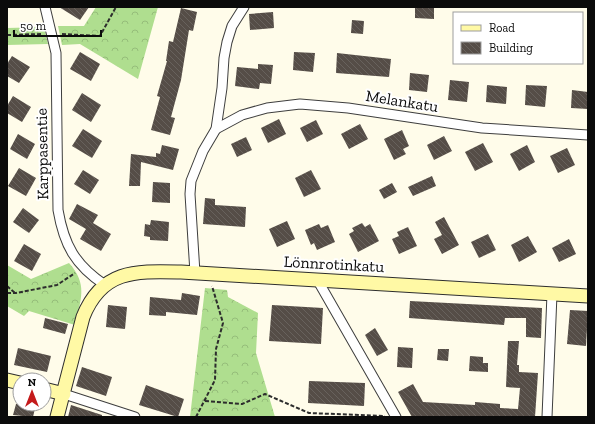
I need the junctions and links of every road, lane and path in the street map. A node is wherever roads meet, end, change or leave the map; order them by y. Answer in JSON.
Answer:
{"nodes":[{"id":1,"x":45,"y":7,"type":"edge"},
{"id":2,"x":116,"y":7,"type":"edge"},
{"id":3,"x":244,"y":7,"type":"edge"},
{"id":4,"x":52,"y":34,"type":"junction"},
{"id":5,"x":7,"y":35,"type":"edge"},
{"id":6,"x":216,"y":129,"type":"junction"},
{"id":7,"x":588,"y":135,"type":"edge"},
{"id":8,"x":83,"y":268,"type":"junction"},
{"id":9,"x":195,"y":273,"type":"junction"},
{"id":10,"x":318,"y":281,"type":"junction"},
{"id":11,"x":211,"y":283,"type":"dead end"},
{"id":12,"x":105,"y":285,"type":"junction"},
{"id":13,"x":7,"y":286,"type":"edge"},
{"id":14,"x":7,"y":293,"type":"edge"},
{"id":15,"x":16,"y":294,"type":"junction"},
{"id":16,"x":552,"y":294,"type":"junction"},
{"id":17,"x":588,"y":296,"type":"edge"},
{"id":18,"x":52,"y":391,"type":"edge"},
{"id":19,"x":64,"y":394,"type":"junction"},
{"id":20,"x":205,"y":401,"type":"junction"},
{"id":21,"x":57,"y":417,"type":"edge"},
{"id":22,"x":135,"y":417,"type":"edge"},
{"id":23,"x":196,"y":417,"type":"edge"},
{"id":24,"x":392,"y":417,"type":"edge"},
{"id":25,"x":547,"y":417,"type":"edge"}],
"edges":[{"from":1,"to":4,"type":"street","name":"Karppasentie"},
{"from":2,"to":4,"type":"path"},
{"from":3,"to":6,"type":"street"},
{"from":4,"to":5,"type":"path"},
{"from":4,"to":8,"type":"street","name":"Karppasentie"},
{"from":6,"to":7,"type":"street","name":"Melankatu"},
{"from":6,"to":9,"type":"street"},
{"from":8,"to":12,"type":"street","name":"Karppasentie"},
{"from":8,"to":15,"type":"path"},
{"from":9,"to":10,"type":"street","name":"Lönnrotinkatu"},
{"from":9,"to":12,"type":"street","name":"Lönnrotinkatu"},
{"from":10,"to":16,"type":"street","name":"Lönnrotinkatu"},
{"from":10,"to":24,"type":"street"},
{"from":11,"to":20,"type":"path"},
{"from":12,"to":19,"type":"street","name":"Lönnrotinkatu"},
{"from":13,"to":15,"type":"path"},
{"from":14,"to":15,"type":"path"},
{"from":16,"to":17,"type":"street","name":"Lönnrotinkatu"},
{"from":16,"to":25,"type":"street"},
{"from":18,"to":19,"type":"street"},
{"from":19,"to":21,"type":"street","name":"Lönnrotinkatu"},
{"from":19,"to":22,"type":"street"},
{"from":20,"to":23,"type":"path"},
{"from":20,"to":24,"type":"path"}]}
